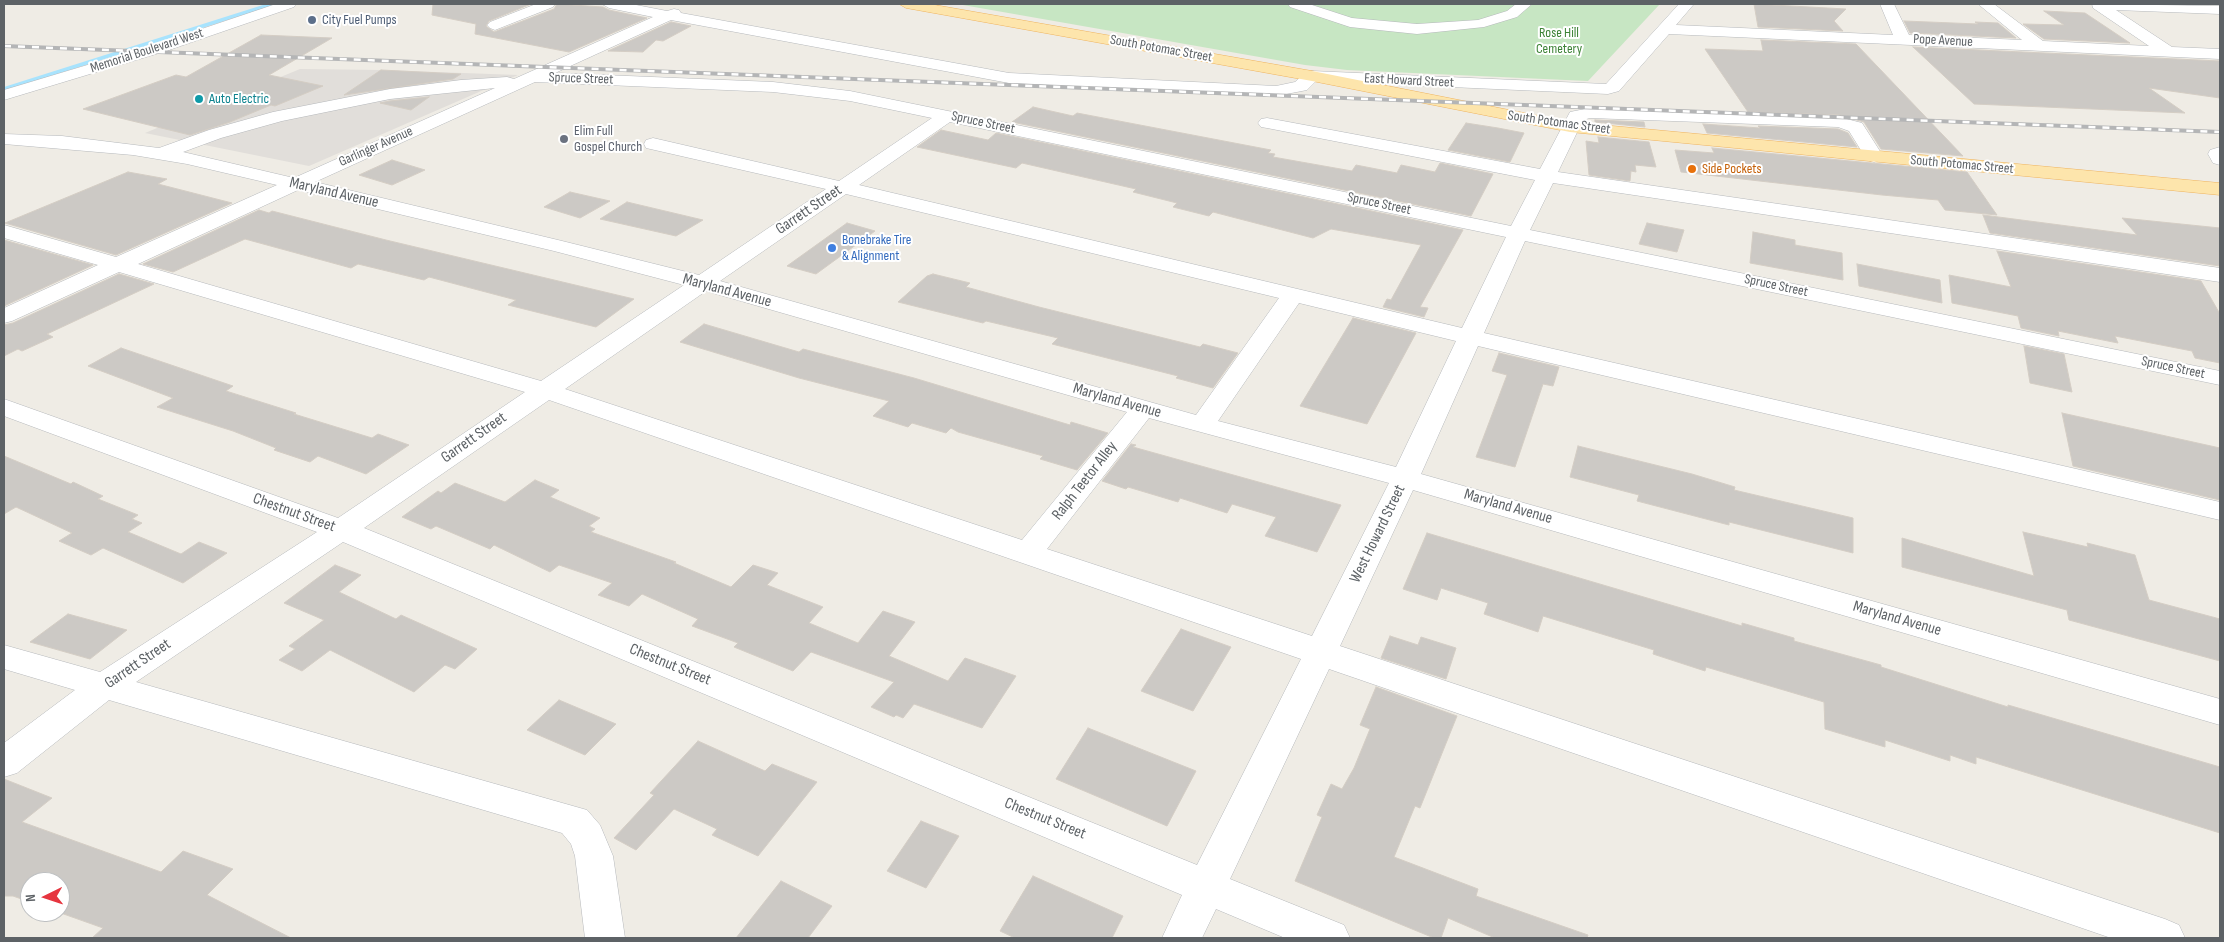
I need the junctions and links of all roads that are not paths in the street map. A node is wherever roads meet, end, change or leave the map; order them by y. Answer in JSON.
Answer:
{"nodes":[{"id":1,"x":289,"y":4,"type":"edge"},
{"id":2,"x":548,"y":4,"type":"edge"},
{"id":3,"x":609,"y":4,"type":"edge"},
{"id":4,"x":693,"y":4,"type":"edge"},
{"id":5,"x":906,"y":4,"type":"edge"},
{"id":6,"x":1295,"y":4,"type":"edge"},
{"id":7,"x":1525,"y":4,"type":"edge"},
{"id":8,"x":1687,"y":4,"type":"edge"},
{"id":9,"x":1886,"y":4,"type":"edge"},
{"id":10,"x":1985,"y":4,"type":"edge"},
{"id":11,"x":2097,"y":4,"type":"edge"},
{"id":12,"x":2220,"y":10,"type":"edge"},
{"id":13,"x":671,"y":14,"type":"junction"},
{"id":14,"x":495,"y":25,"type":"dead end"},
{"id":15,"x":1665,"y":29,"type":"junction"},
{"id":16,"x":1903,"y":40,"type":"junction"},
{"id":17,"x":2038,"y":46,"type":"junction"},
{"id":18,"x":2167,"y":51,"type":"junction"},
{"id":19,"x":2220,"y":54,"type":"edge"},
{"id":20,"x":1312,"y":76,"type":"junction"},
{"id":21,"x":527,"y":79,"type":"junction"},
{"id":22,"x":1506,"y":86,"type":"junction"},
{"id":23,"x":4,"y":95,"type":"edge"},
{"id":24,"x":1426,"y":100,"type":"junction"},
{"id":25,"x":947,"y":116,"type":"junction"},
{"id":26,"x":1267,"y":123,"type":"dead end"},
{"id":27,"x":1570,"y":127,"type":"junction"},
{"id":28,"x":4,"y":139,"type":"edge"},
{"id":29,"x":653,"y":144,"type":"dead end"},
{"id":30,"x":2220,"y":152,"type":"edge"},
{"id":31,"x":160,"y":154,"type":"junction"},
{"id":32,"x":1874,"y":156,"type":"junction"},
{"id":33,"x":2220,"y":159,"type":"edge"},
{"id":34,"x":1545,"y":176,"type":"junction"},
{"id":35,"x":294,"y":184,"type":"junction"},
{"id":36,"x":842,"y":187,"type":"junction"},
{"id":37,"x":2220,"y":190,"type":"edge"},
{"id":38,"x":4,"y":231,"type":"edge"},
{"id":39,"x":1518,"y":233,"type":"junction"},
{"id":40,"x":118,"y":264,"type":"junction"},
{"id":41,"x":2220,"y":275,"type":"edge"},
{"id":42,"x":702,"y":283,"type":"junction"},
{"id":43,"x":1293,"y":295,"type":"junction"},
{"id":44,"x":4,"y":316,"type":"edge"},
{"id":45,"x":1470,"y":337,"type":"junction"},
{"id":46,"x":2220,"y":378,"type":"edge"},
{"id":47,"x":544,"y":390,"type":"junction"},
{"id":48,"x":4,"y":407,"type":"edge"},
{"id":49,"x":1143,"y":408,"type":"junction"},
{"id":50,"x":1202,"y":425,"type":"junction"},
{"id":51,"x":1405,"y":478,"type":"junction"},
{"id":52,"x":2220,"y":511,"type":"edge"},
{"id":53,"x":341,"y":530,"type":"junction"},
{"id":54,"x":1028,"y":553,"type":"junction"},
{"id":55,"x":1321,"y":652,"type":"junction"},
{"id":56,"x":4,"y":656,"type":"edge"},
{"id":57,"x":104,"y":686,"type":"junction"},
{"id":58,"x":2220,"y":712,"type":"edge"},
{"id":59,"x":4,"y":763,"type":"edge"},
{"id":60,"x":1206,"y":886,"type":"junction"},
{"id":61,"x":605,"y":938,"type":"edge"},
{"id":62,"x":1182,"y":938,"type":"edge"},
{"id":63,"x":1330,"y":938,"type":"edge"},
{"id":64,"x":2165,"y":938,"type":"edge"}],
"edges":[{"from":1,"to":23,"type":"street","name":"Memorial Boulevard West"},
{"from":2,"to":14,"type":"street"},
{"from":3,"to":13,"type":"street"},
{"from":4,"to":13,"type":"street","name":"Garlinger Avenue"},
{"from":5,"to":20,"type":"main road","name":"South Potomac Street"},
{"from":6,"to":7,"type":"street"},
{"from":8,"to":15,"type":"street","name":"East Howard Street"},
{"from":9,"to":16,"type":"street"},
{"from":10,"to":17,"type":"street"},
{"from":11,"to":12,"type":"street"},
{"from":11,"to":18,"type":"street"},
{"from":13,"to":20,"type":"street"},
{"from":13,"to":21,"type":"street","name":"Garlinger Avenue"},
{"from":15,"to":16,"type":"street","name":"Pope Avenue"},
{"from":15,"to":22,"type":"street","name":"East Howard Street"},
{"from":16,"to":17,"type":"street","name":"Pope Avenue"},
{"from":17,"to":18,"type":"street","name":"Pope Avenue"},
{"from":18,"to":19,"type":"street","name":"Pope Avenue"},
{"from":20,"to":22,"type":"street","name":"East Howard Street"},
{"from":20,"to":24,"type":"main road","name":"South Potomac Street"},
{"from":21,"to":25,"type":"street","name":"Spruce Street"},
{"from":21,"to":31,"type":"street","name":"Spruce Street"},
{"from":21,"to":35,"type":"street","name":"Garlinger Avenue"},
{"from":22,"to":24,"type":"street","name":"East Howard Street"},
{"from":24,"to":27,"type":"main road","name":"South Potomac Street"},
{"from":25,"to":36,"type":"street","name":"Garrett Street"},
{"from":25,"to":39,"type":"street","name":"Spruce Street"},
{"from":26,"to":34,"type":"street"},
{"from":27,"to":32,"type":"main road","name":"South Potomac Street"},
{"from":27,"to":32,"type":"street"},
{"from":27,"to":34,"type":"street","name":"West Howard Street"},
{"from":28,"to":31,"type":"street","name":"Maryland Avenue"},
{"from":29,"to":36,"type":"street"},
{"from":30,"to":33,"type":"street"},
{"from":31,"to":35,"type":"street","name":"Maryland Avenue"},
{"from":32,"to":37,"type":"main road","name":"South Potomac Street"},
{"from":34,"to":39,"type":"street","name":"West Howard Street"},
{"from":34,"to":41,"type":"street"},
{"from":35,"to":40,"type":"street","name":"Garlinger Avenue"},
{"from":35,"to":42,"type":"street","name":"Maryland Avenue"},
{"from":36,"to":42,"type":"street","name":"Garrett Street"},
{"from":36,"to":43,"type":"street"},
{"from":38,"to":40,"type":"street"},
{"from":39,"to":45,"type":"street","name":"West Howard Street"},
{"from":39,"to":46,"type":"street","name":"Spruce Street"},
{"from":40,"to":44,"type":"street","name":"Garlinger Avenue"},
{"from":40,"to":47,"type":"street"},
{"from":42,"to":47,"type":"street","name":"Garrett Street"},
{"from":42,"to":49,"type":"street","name":"Maryland Avenue"},
{"from":43,"to":45,"type":"street"},
{"from":43,"to":50,"type":"street"},
{"from":45,"to":51,"type":"street","name":"West Howard Street"},
{"from":45,"to":52,"type":"street"},
{"from":47,"to":53,"type":"street","name":"Garrett Street"},
{"from":47,"to":54,"type":"street"},
{"from":48,"to":53,"type":"street","name":"Chestnut Street"},
{"from":49,"to":50,"type":"street","name":"Maryland Avenue"},
{"from":49,"to":54,"type":"street","name":"Ralph Teetor Alley"},
{"from":50,"to":51,"type":"street","name":"Maryland Avenue"},
{"from":51,"to":55,"type":"street","name":"West Howard Street"},
{"from":51,"to":58,"type":"street","name":"Maryland Avenue"},
{"from":53,"to":57,"type":"street","name":"Garrett Street"},
{"from":53,"to":60,"type":"street","name":"Chestnut Street"},
{"from":54,"to":55,"type":"street"},
{"from":55,"to":60,"type":"street","name":"West Howard Street"},
{"from":55,"to":64,"type":"street"},
{"from":56,"to":57,"type":"street"},
{"from":57,"to":59,"type":"street","name":"Garrett Street"},
{"from":57,"to":61,"type":"street"},
{"from":60,"to":62,"type":"street","name":"West Howard Street"},
{"from":60,"to":63,"type":"street","name":"Chestnut Street"}]}
